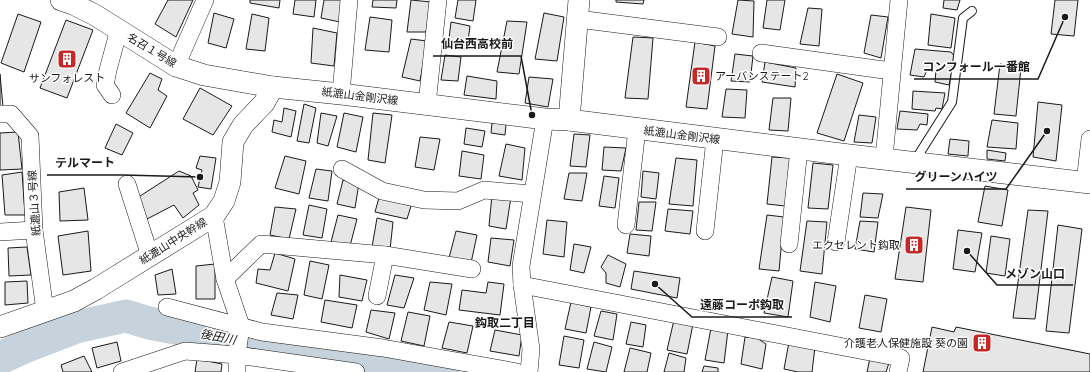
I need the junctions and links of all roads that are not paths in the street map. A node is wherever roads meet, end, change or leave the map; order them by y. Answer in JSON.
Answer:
{"nodes":[{"id":1,"x":206,"y":0,"type":"edge"},
{"id":2,"x":349,"y":0,"type":"edge"},
{"id":3,"x":438,"y":0,"type":"edge"},
{"id":4,"x":899,"y":0,"type":"edge"},
{"id":5,"x":70,"y":1,"type":"edge"},
{"id":6,"x":579,"y":10,"type":"edge"},
{"id":7,"x":972,"y":11,"type":"dead end"},
{"id":8,"x":118,"y":29,"type":"junction"},
{"id":9,"x":718,"y":37,"type":"dead end"},
{"id":10,"x":761,"y":53,"type":"dead end"},
{"id":11,"x":176,"y":66,"type":"junction"},
{"id":12,"x":891,"y":71,"type":"junction"},
{"id":13,"x":273,"y":87,"type":"junction"},
{"id":14,"x":341,"y":94,"type":"junction"},
{"id":15,"x":112,"y":95,"type":"dead end"},
{"id":16,"x":427,"y":104,"type":"junction"},
{"id":17,"x":0,"y":114,"type":"edge"},
{"id":18,"x":545,"y":119,"type":"junction"},
{"id":19,"x":569,"y":120,"type":"junction"},
{"id":20,"x":637,"y":129,"type":"junction"},
{"id":21,"x":715,"y":139,"type":"junction"},
{"id":22,"x":1090,"y":139,"type":"edge"},
{"id":23,"x":800,"y":149,"type":"junction"},
{"id":24,"x":849,"y":155,"type":"junction"},
{"id":25,"x":884,"y":158,"type":"junction"},
{"id":26,"x":914,"y":162,"type":"junction"},
{"id":27,"x":342,"y":169,"type":"dead end"},
{"id":28,"x":1088,"y":182,"type":"edge"},
{"id":29,"x":127,"y":184,"type":"dead end"},
{"id":30,"x":532,"y":194,"type":"junction"},
{"id":31,"x":214,"y":216,"type":"junction"},
{"id":32,"x":626,"y":226,"type":"dead end"},
{"id":33,"x":34,"y":230,"type":"junction"},
{"id":34,"x":704,"y":231,"type":"dead end"},
{"id":35,"x":0,"y":232,"type":"edge"},
{"id":36,"x":836,"y":242,"type":"dead end"},
{"id":37,"x":789,"y":244,"type":"dead end"},
{"id":38,"x":385,"y":255,"type":"junction"},
{"id":39,"x":150,"y":256,"type":"junction"},
{"id":40,"x":472,"y":269,"type":"dead end"},
{"id":41,"x":225,"y":279,"type":"junction"},
{"id":42,"x":522,"y":285,"type":"junction"},
{"id":43,"x":377,"y":296,"type":"dead end"},
{"id":44,"x":167,"y":307,"type":"dead end"},
{"id":45,"x":45,"y":311,"type":"junction"},
{"id":46,"x":0,"y":326,"type":"edge"},
{"id":47,"x":239,"y":341,"type":"junction"},
{"id":48,"x":122,"y":372,"type":"edge"},
{"id":49,"x":237,"y":372,"type":"edge"},
{"id":50,"x":356,"y":372,"type":"edge"},
{"id":51,"x":517,"y":372,"type":"edge"},
{"id":52,"x":529,"y":372,"type":"edge"},
{"id":53,"x":898,"y":372,"type":"edge"}],
"edges":[{"from":1,"to":11,"type":"street"},
{"from":2,"to":14,"type":"street"},
{"from":3,"to":16,"type":"street"},
{"from":4,"to":12,"type":"street"},
{"from":5,"to":8,"type":"street","name":"名召１号線"},
{"from":6,"to":9,"type":"street"},
{"from":6,"to":19,"type":"street"},
{"from":7,"to":26,"type":"lane"},
{"from":8,"to":11,"type":"street","name":"名召１号線"},
{"from":8,"to":15,"type":"street"},
{"from":10,"to":12,"type":"street"},
{"from":11,"to":13,"type":"street","name":"名召１号線"},
{"from":12,"to":25,"type":"street"},
{"from":13,"to":14,"type":"street","name":"紙漉山金剛沢線"},
{"from":13,"to":31,"type":"street","name":"紙漉山中央幹線"},
{"from":14,"to":16,"type":"street","name":"紙漉山金剛沢線"},
{"from":16,"to":18,"type":"street","name":"紙漉山金剛沢線"},
{"from":17,"to":33,"type":"street","name":"紙漉山３号線"},
{"from":18,"to":19,"type":"street","name":"紙漉山金剛沢線"},
{"from":18,"to":30,"type":"street"},
{"from":19,"to":20,"type":"street","name":"紙漉山金剛沢線"},
{"from":20,"to":21,"type":"street","name":"紙漉山金剛沢線"},
{"from":20,"to":32,"type":"street"},
{"from":21,"to":23,"type":"street","name":"紙漉山金剛沢線"},
{"from":21,"to":34,"type":"street"},
{"from":22,"to":28,"type":"street"},
{"from":23,"to":24,"type":"street","name":"紙漉山金剛沢線"},
{"from":23,"to":37,"type":"street"},
{"from":24,"to":25,"type":"street","name":"紙漉山金剛沢線"},
{"from":24,"to":36,"type":"street"},
{"from":25,"to":26,"type":"street","name":"紙漉山金剛沢線"},
{"from":26,"to":28,"type":"street","name":"紙漉山金剛沢線"},
{"from":27,"to":30,"type":"street"},
{"from":29,"to":39,"type":"street"},
{"from":30,"to":42,"type":"street"},
{"from":31,"to":39,"type":"street","name":"紙漉山中央幹線"},
{"from":31,"to":41,"type":"street"},
{"from":33,"to":35,"type":"street"},
{"from":33,"to":45,"type":"street","name":"紙漉山３号線"},
{"from":38,"to":40,"type":"street"},
{"from":38,"to":41,"type":"street"},
{"from":38,"to":43,"type":"street"},
{"from":39,"to":45,"type":"street","name":"紙漉山中央幹線"},
{"from":41,"to":47,"type":"street"},
{"from":42,"to":52,"type":"street"},
{"from":42,"to":53,"type":"street"},
{"from":44,"to":47,"type":"street"},
{"from":45,"to":46,"type":"street","name":"紙漉山中央幹線"},
{"from":47,"to":48,"type":"street"},
{"from":47,"to":49,"type":"street"},
{"from":47,"to":50,"type":"street"},
{"from":47,"to":51,"type":"street"}]}
